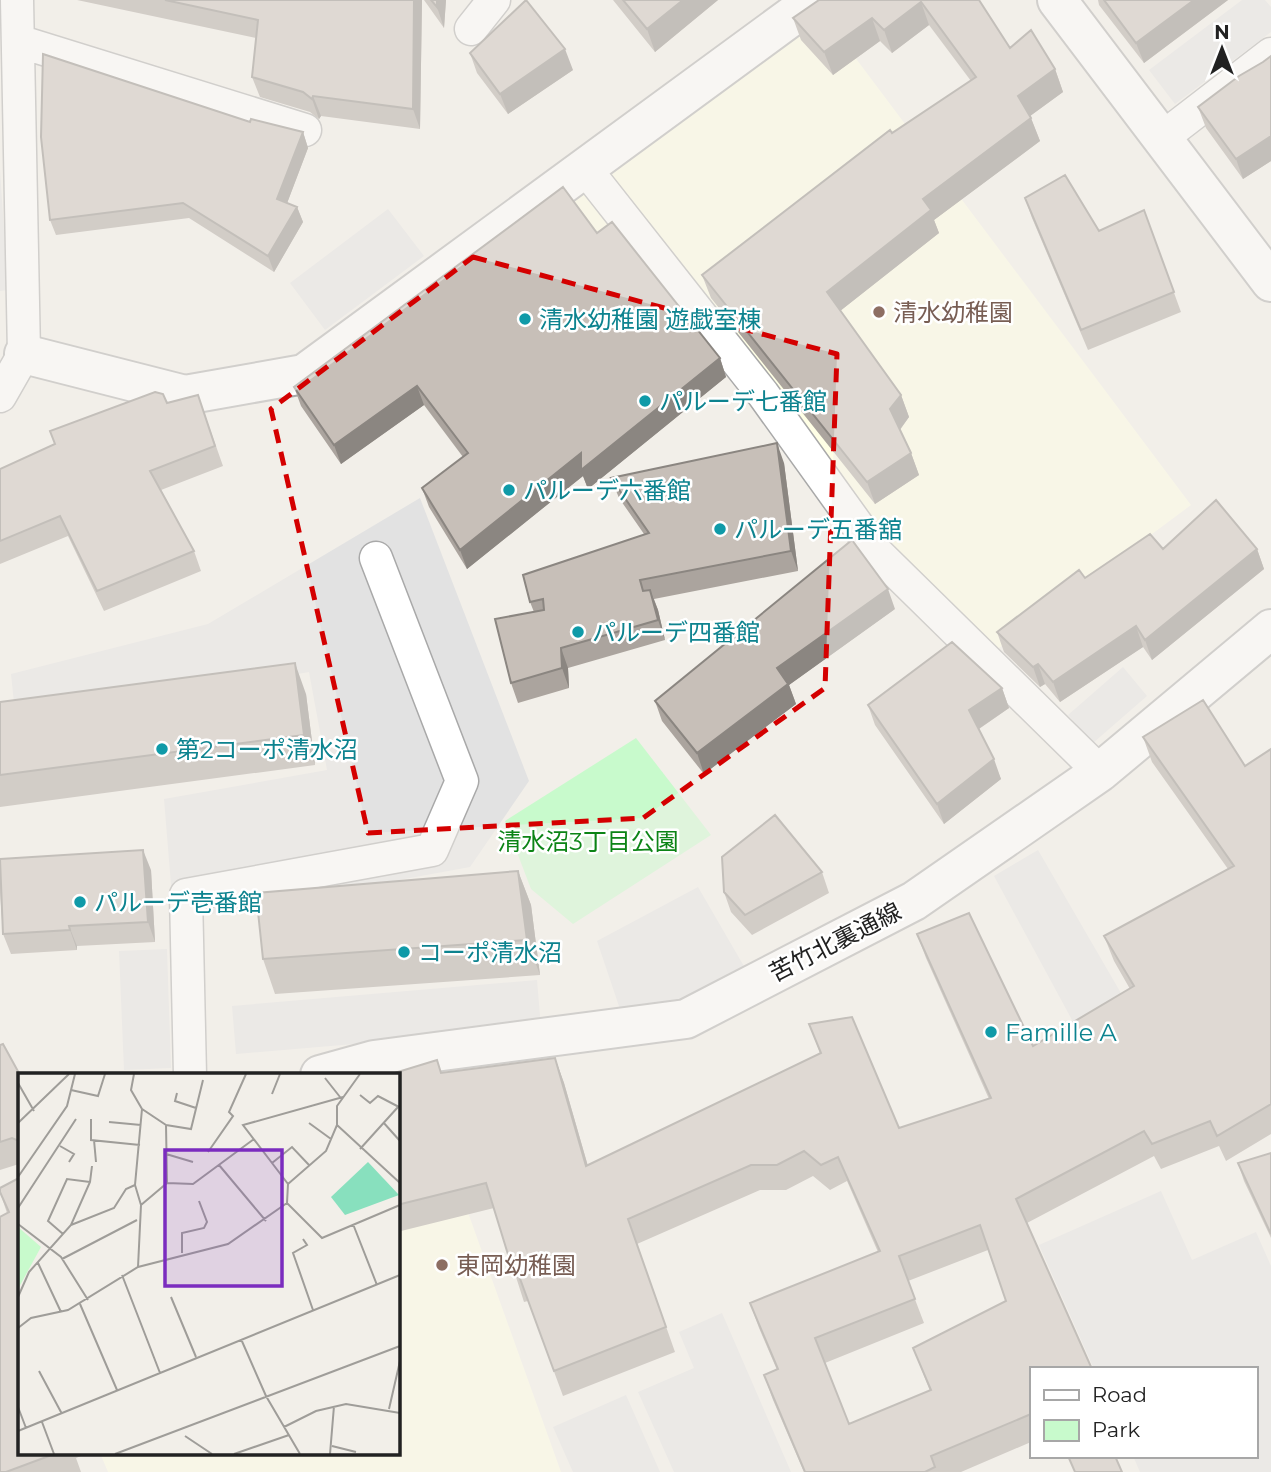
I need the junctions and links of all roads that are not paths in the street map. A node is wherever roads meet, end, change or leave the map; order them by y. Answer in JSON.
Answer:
{"nodes":[{"id":1,"x":17,"y":0,"type":"edge"},
{"id":2,"x":494,"y":0,"type":"edge"},
{"id":3,"x":814,"y":0,"type":"edge"},
{"id":4,"x":1057,"y":0,"type":"edge"},
{"id":5,"x":471,"y":29,"type":"dead end"},
{"id":6,"x":18,"y":41,"type":"junction"},
{"id":7,"x":1271,"y":54,"type":"edge"},
{"id":8,"x":305,"y":130,"type":"edge"},
{"id":9,"x":1162,"y":138,"type":"junction"},
{"id":10,"x":584,"y":167,"type":"junction"},
{"id":11,"x":1271,"y":282,"type":"edge"},
{"id":12,"x":24,"y":354,"type":"junction"},
{"id":13,"x":0,"y":396,"type":"edge"},
{"id":14,"x":376,"y":558,"type":"dead end"},
{"id":15,"x":1271,"y":629,"type":"edge"},
{"id":16,"x":1100,"y":772,"type":"junction"},
{"id":17,"x":190,"y":1073,"type":"edge"},
{"id":18,"x":327,"y":1073,"type":"edge"}],
"edges":[{"from":1,"to":6,"type":"lane"},
{"from":2,"to":5,"type":"lane"},
{"from":3,"to":10,"type":"street"},
{"from":4,"to":9,"type":"street"},
{"from":6,"to":8,"type":"lane"},
{"from":6,"to":12,"type":"lane"},
{"from":7,"to":9,"type":"lane"},
{"from":9,"to":11,"type":"street"},
{"from":10,"to":12,"type":"street"},
{"from":10,"to":16,"type":"lane"},
{"from":12,"to":13,"type":"lane"},
{"from":14,"to":17,"type":"lane"},
{"from":15,"to":16,"type":"street","name":"苦竹北裏通線"},
{"from":16,"to":18,"type":"street","name":"苦竹北裏通線"}]}
